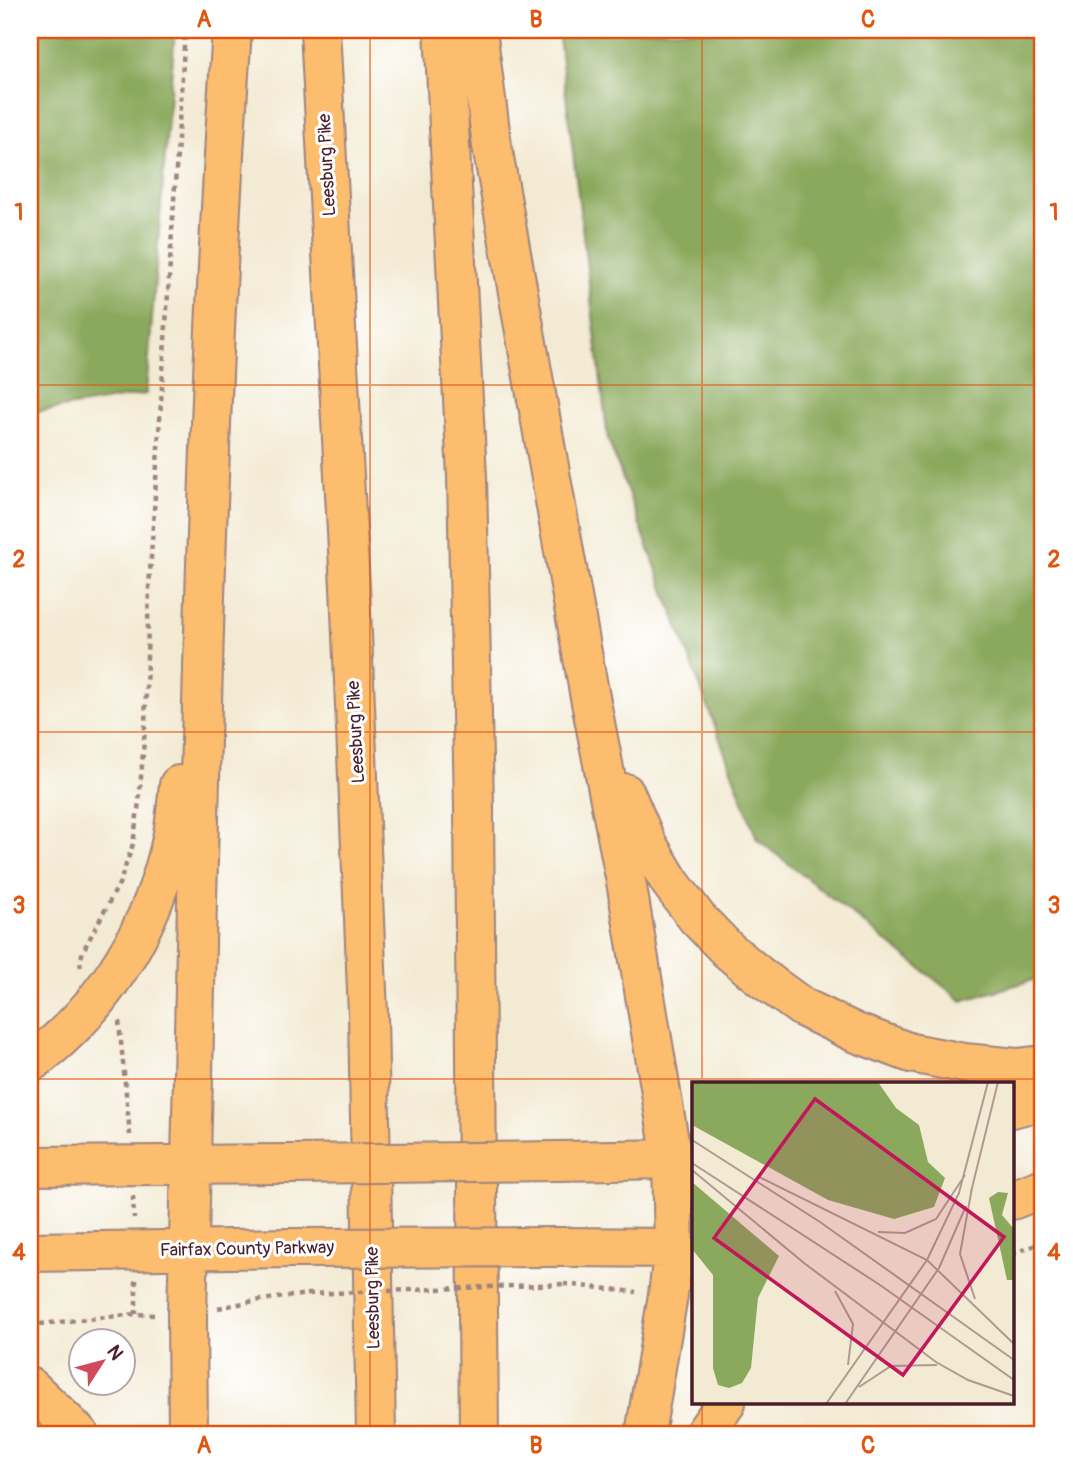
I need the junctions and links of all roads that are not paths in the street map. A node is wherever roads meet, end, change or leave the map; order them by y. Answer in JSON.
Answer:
{"nodes":[{"id":1,"x":232,"y":30,"type":"edge"},
{"id":2,"x":320,"y":30,"type":"edge"},
{"id":3,"x":444,"y":30,"type":"edge"},
{"id":4,"x":477,"y":30,"type":"edge"},
{"id":5,"x":205,"y":547,"type":"junction"},
{"id":6,"x":589,"y":692,"type":"junction"},
{"id":7,"x":30,"y":1063,"type":"edge"},
{"id":8,"x":1043,"y":1065,"type":"edge"},
{"id":9,"x":1043,"y":1100,"type":"edge"},
{"id":10,"x":1014,"y":1107,"type":"edge"},
{"id":11,"x":682,"y":1158,"type":"edge"},
{"id":12,"x":192,"y":1164,"type":"junction"},
{"id":13,"x":30,"y":1166,"type":"edge"},
{"id":14,"x":1043,"y":1172,"type":"edge"},
{"id":15,"x":1014,"y":1180,"type":"edge"},
{"id":16,"x":1043,"y":1188,"type":"edge"},
{"id":17,"x":1014,"y":1199,"type":"edge"},
{"id":18,"x":683,"y":1247,"type":"edge"},
{"id":19,"x":189,"y":1250,"type":"junction"},
{"id":20,"x":30,"y":1252,"type":"edge"},
{"id":21,"x":30,"y":1387,"type":"edge"},
{"id":22,"x":725,"y":1404,"type":"edge"},
{"id":23,"x":79,"y":1434,"type":"edge"},
{"id":24,"x":188,"y":1434,"type":"edge"},
{"id":25,"x":376,"y":1434,"type":"edge"},
{"id":26,"x":479,"y":1434,"type":"edge"},
{"id":27,"x":645,"y":1434,"type":"edge"},
{"id":28,"x":704,"y":1434,"type":"edge"}],
"edges":[{"from":1,"to":5,"type":"main road"},
{"from":2,"to":25,"type":"main road","name":"Leesburg Pike"},
{"from":3,"to":26,"type":"main road"},
{"from":4,"to":6,"type":"main road"},
{"from":5,"to":7,"type":"main road"},
{"from":5,"to":12,"type":"main road"},
{"from":6,"to":8,"type":"main road"},
{"from":6,"to":11,"type":"main road"},
{"from":9,"to":10,"type":"main road"},
{"from":11,"to":12,"type":"main road","bridge":true},
{"from":11,"to":18,"type":"main road"},
{"from":12,"to":13,"type":"main road"},
{"from":12,"to":19,"type":"main road"},
{"from":14,"to":15,"type":"main road"},
{"from":16,"to":17,"type":"main road"},
{"from":18,"to":19,"type":"main road","name":"Fairfax County Parkway","bridge":true},
{"from":18,"to":27,"type":"main road"},
{"from":19,"to":20,"type":"main road","name":"Fairfax County Parkway"},
{"from":19,"to":24,"type":"main road"},
{"from":21,"to":23,"type":"main road"},
{"from":22,"to":28,"type":"main road"}]}
